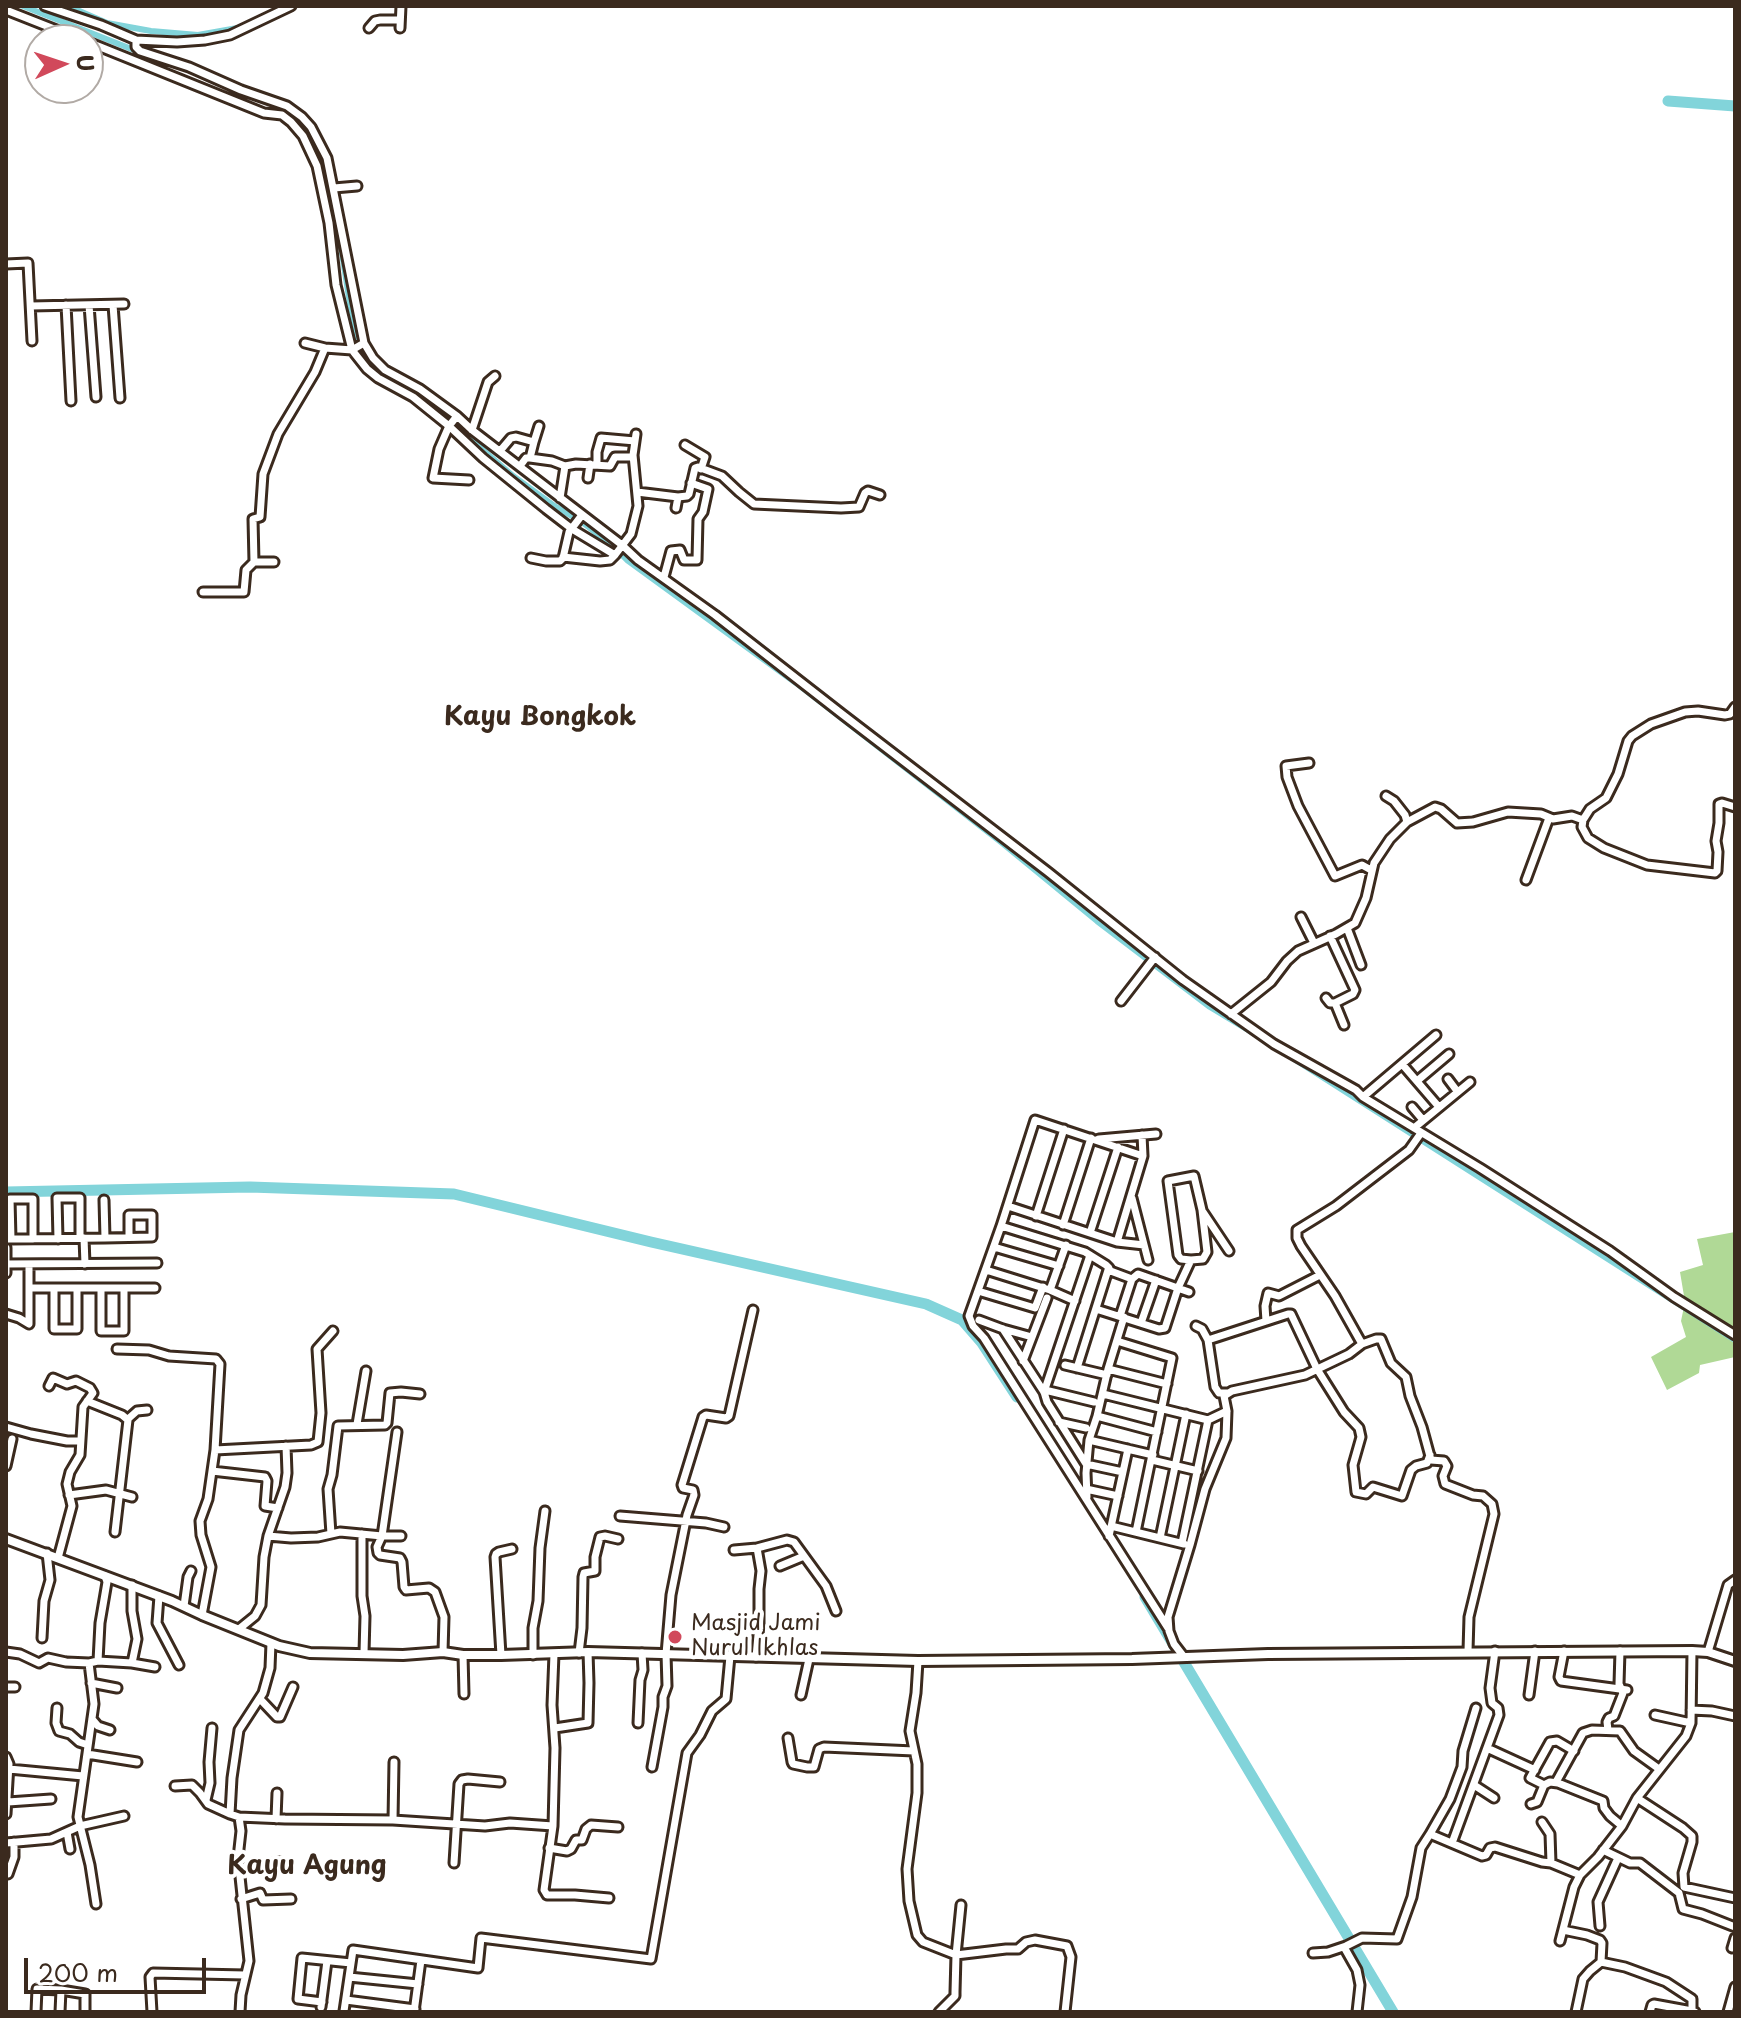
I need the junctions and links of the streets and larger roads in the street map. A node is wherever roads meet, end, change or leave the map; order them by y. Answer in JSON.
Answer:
{"nodes":[{"id":1,"x":291,"y":6,"type":"edge"},
{"id":2,"x":401,"y":6,"type":"edge"},
{"id":3,"x":44,"y":7,"type":"edge"},
{"id":4,"x":6,"y":10,"type":"edge"},
{"id":5,"x":45,"y":24,"type":"edge"},
{"id":6,"x":369,"y":28,"type":"dead end"},
{"id":7,"x":136,"y":40,"type":"junction"},
{"id":8,"x":104,"y":48,"type":"edge"},
{"id":9,"x":255,"y":95,"type":"junction"},
{"id":10,"x":251,"y":107,"type":"junction"},
{"id":11,"x":284,"y":111,"type":"junction"},
{"id":12,"x":315,"y":144,"type":"junction"},
{"id":13,"x":357,"y":186,"type":"dead end"},
{"id":14,"x":334,"y":188,"type":"junction"},
{"id":15,"x":334,"y":221,"type":"junction"},
{"id":16,"x":6,"y":264,"type":"edge"},
{"id":17,"x":124,"y":304,"type":"dead end"},
{"id":18,"x":347,"y":304,"type":"junction"},
{"id":19,"x":66,"y":305,"type":"junction"},
{"id":20,"x":89,"y":305,"type":"junction"},
{"id":21,"x":113,"y":305,"type":"junction"},
{"id":22,"x":31,"y":306,"type":"junction"},
{"id":23,"x":32,"y":341,"type":"dead end"},
{"id":24,"x":305,"y":343,"type":"dead end"},
{"id":25,"x":358,"y":347,"type":"junction"},
{"id":26,"x":325,"y":348,"type":"junction"},
{"id":27,"x":382,"y":374,"type":"junction"},
{"id":28,"x":495,"y":376,"type":"dead end"},
{"id":29,"x":416,"y":393,"type":"junction"},
{"id":30,"x":96,"y":397,"type":"dead end"},
{"id":31,"x":120,"y":398,"type":"dead end"},
{"id":32,"x":71,"y":401,"type":"dead end"},
{"id":33,"x":453,"y":421,"type":"junction"},
{"id":34,"x":539,"y":426,"type":"dead end"},
{"id":35,"x":472,"y":430,"type":"junction"},
{"id":36,"x":534,"y":442,"type":"junction"},
{"id":37,"x":685,"y":445,"type":"dead end"},
{"id":38,"x":500,"y":451,"type":"junction"},
{"id":39,"x":633,"y":457,"type":"junction"},
{"id":40,"x":530,"y":458,"type":"junction"},
{"id":41,"x":517,"y":465,"type":"junction"},
{"id":42,"x":593,"y":465,"type":"junction"},
{"id":43,"x":565,"y":466,"type":"junction"},
{"id":44,"x":701,"y":469,"type":"junction"},
{"id":45,"x":508,"y":476,"type":"junction"},
{"id":46,"x":588,"y":478,"type":"dead end"},
{"id":47,"x":469,"y":480,"type":"dead end"},
{"id":48,"x":691,"y":483,"type":"junction"},
{"id":49,"x":637,"y":492,"type":"junction"},
{"id":50,"x":880,"y":495,"type":"dead end"},
{"id":51,"x":557,"y":497,"type":"junction"},
{"id":52,"x":678,"y":497,"type":"junction"},
{"id":53,"x":547,"y":507,"type":"junction"},
{"id":54,"x":676,"y":508,"type":"dead end"},
{"id":55,"x":581,"y":516,"type":"junction"},
{"id":56,"x":573,"y":528,"type":"junction"},
{"id":57,"x":619,"y":550,"type":"junction"},
{"id":58,"x":563,"y":557,"type":"junction"},
{"id":59,"x":531,"y":558,"type":"dead end"},
{"id":60,"x":254,"y":562,"type":"junction"},
{"id":61,"x":274,"y":562,"type":"dead end"},
{"id":62,"x":664,"y":577,"type":"junction"},
{"id":63,"x":203,"y":592,"type":"dead end"},
{"id":64,"x":1735,"y":707,"type":"edge"},
{"id":65,"x":1309,"y":763,"type":"dead end"},
{"id":66,"x":1386,"y":796,"type":"dead end"},
{"id":67,"x":1735,"y":807,"type":"edge"},
{"id":68,"x":1549,"y":818,"type":"junction"},
{"id":69,"x":1583,"y":820,"type":"junction"},
{"id":70,"x":1407,"y":822,"type":"junction"},
{"id":71,"x":1371,"y":870,"type":"junction"},
{"id":72,"x":1526,"y":880,"type":"dead end"},
{"id":73,"x":1301,"y":917,"type":"dead end"},
{"id":74,"x":1347,"y":928,"type":"junction"},
{"id":75,"x":1330,"y":936,"type":"junction"},
{"id":76,"x":1314,"y":943,"type":"junction"},
{"id":77,"x":1154,"y":959,"type":"junction"},
{"id":78,"x":1361,"y":965,"type":"dead end"},
{"id":79,"x":1326,"y":998,"type":"dead end"},
{"id":80,"x":1121,"y":1001,"type":"dead end"},
{"id":81,"x":1335,"y":1003,"type":"junction"},
{"id":82,"x":1231,"y":1014,"type":"junction"},
{"id":83,"x":1344,"y":1025,"type":"dead end"},
{"id":84,"x":1436,"y":1035,"type":"dead end"},
{"id":85,"x":1449,"y":1054,"type":"dead end"},
{"id":86,"x":1402,"y":1064,"type":"junction"},
{"id":87,"x":1448,"y":1079,"type":"dead end"},
{"id":88,"x":1417,"y":1081,"type":"junction"},
{"id":89,"x":1470,"y":1082,"type":"dead end"},
{"id":90,"x":1457,"y":1091,"type":"junction"},
{"id":91,"x":1363,"y":1097,"type":"junction"},
{"id":92,"x":1412,"y":1107,"type":"dead end"},
{"id":93,"x":1439,"y":1107,"type":"junction"},
{"id":94,"x":1423,"y":1120,"type":"junction"},
{"id":95,"x":1064,"y":1129,"type":"junction"},
{"id":96,"x":1418,"y":1132,"type":"junction"},
{"id":97,"x":1156,"y":1134,"type":"dead end"},
{"id":98,"x":1142,"y":1135,"type":"junction"},
{"id":99,"x":1093,"y":1139,"type":"junction"},
{"id":100,"x":1118,"y":1147,"type":"junction"},
{"id":101,"x":1143,"y":1156,"type":"junction"},
{"id":102,"x":1132,"y":1195,"type":"junction"},
{"id":103,"x":104,"y":1200,"type":"dead end"},
{"id":104,"x":1008,"y":1206,"type":"junction"},
{"id":105,"x":1202,"y":1210,"type":"junction"},
{"id":106,"x":1036,"y":1216,"type":"junction"},
{"id":107,"x":1063,"y":1225,"type":"junction"},
{"id":108,"x":1001,"y":1226,"type":"junction"},
{"id":109,"x":1090,"y":1233,"type":"junction"},
{"id":110,"x":129,"y":1237,"type":"junction"},
{"id":111,"x":82,"y":1238,"type":"junction"},
{"id":112,"x":105,"y":1238,"type":"junction"},
{"id":113,"x":8,"y":1239,"type":"edge"},
{"id":114,"x":33,"y":1239,"type":"junction"},
{"id":115,"x":58,"y":1239,"type":"junction"},
{"id":116,"x":1117,"y":1242,"type":"junction"},
{"id":117,"x":1066,"y":1245,"type":"junction"},
{"id":118,"x":1144,"y":1245,"type":"junction"},
{"id":119,"x":994,"y":1247,"type":"junction"},
{"id":120,"x":6,"y":1248,"type":"edge"},
{"id":121,"x":1229,"y":1251,"type":"dead end"},
{"id":122,"x":1090,"y":1255,"type":"junction"},
{"id":123,"x":1148,"y":1260,"type":"dead end"},
{"id":124,"x":1191,"y":1260,"type":"junction"},
{"id":125,"x":157,"y":1263,"type":"dead end"},
{"id":126,"x":6,"y":1264,"type":"edge"},
{"id":127,"x":29,"y":1264,"type":"junction"},
{"id":128,"x":85,"y":1264,"type":"junction"},
{"id":129,"x":1059,"y":1266,"type":"junction"},
{"id":130,"x":986,"y":1270,"type":"junction"},
{"id":131,"x":1108,"y":1270,"type":"junction"},
{"id":132,"x":6,"y":1273,"type":"edge"},
{"id":133,"x":1320,"y":1275,"type":"junction"},
{"id":134,"x":1132,"y":1279,"type":"junction"},
{"id":135,"x":1156,"y":1280,"type":"junction"},
{"id":136,"x":30,"y":1288,"type":"junction"},
{"id":137,"x":54,"y":1288,"type":"junction"},
{"id":138,"x":77,"y":1288,"type":"junction"},
{"id":139,"x":101,"y":1288,"type":"junction"},
{"id":140,"x":124,"y":1288,"type":"junction"},
{"id":141,"x":155,"y":1288,"type":"dead end"},
{"id":142,"x":1178,"y":1288,"type":"junction"},
{"id":143,"x":978,"y":1291,"type":"junction"},
{"id":144,"x":1046,"y":1292,"type":"junction"},
{"id":145,"x":1189,"y":1292,"type":"dead end"},
{"id":146,"x":1075,"y":1301,"type":"junction"},
{"id":147,"x":1096,"y":1309,"type":"junction"},
{"id":148,"x":753,"y":1310,"type":"dead end"},
{"id":149,"x":6,"y":1314,"type":"edge"},
{"id":150,"x":1122,"y":1316,"type":"junction"},
{"id":151,"x":979,"y":1320,"type":"dead end"},
{"id":152,"x":1266,"y":1321,"type":"junction"},
{"id":153,"x":1141,"y":1323,"type":"junction"},
{"id":154,"x":1196,"y":1326,"type":"dead end"},
{"id":155,"x":1003,"y":1329,"type":"junction"},
{"id":156,"x":333,"y":1331,"type":"dead end"},
{"id":157,"x":1735,"y":1335,"type":"edge"},
{"id":158,"x":1032,"y":1337,"type":"junction"},
{"id":159,"x":1208,"y":1340,"type":"junction"},
{"id":160,"x":1117,"y":1341,"type":"junction"},
{"id":161,"x":1362,"y":1344,"type":"junction"},
{"id":162,"x":117,"y":1349,"type":"dead end"},
{"id":163,"x":1023,"y":1361,"type":"junction"},
{"id":164,"x":1065,"y":1365,"type":"dead end"},
{"id":165,"x":1077,"y":1368,"type":"junction"},
{"id":166,"x":1317,"y":1369,"type":"junction"},
{"id":167,"x":366,"y":1371,"type":"dead end"},
{"id":168,"x":1107,"y":1372,"type":"junction"},
{"id":169,"x":1167,"y":1384,"type":"junction"},
{"id":170,"x":49,"y":1386,"type":"dead end"},
{"id":171,"x":1044,"y":1391,"type":"junction"},
{"id":172,"x":1228,"y":1393,"type":"junction"},
{"id":173,"x":420,"y":1394,"type":"dead end"},
{"id":174,"x":1103,"y":1394,"type":"junction"},
{"id":175,"x":87,"y":1401,"type":"junction"},
{"id":176,"x":1094,"y":1402,"type":"dead end"},
{"id":177,"x":1162,"y":1409,"type":"junction"},
{"id":178,"x":147,"y":1410,"type":"dead end"},
{"id":179,"x":1227,"y":1411,"type":"junction"},
{"id":180,"x":1186,"y":1414,"type":"junction"},
{"id":181,"x":1097,"y":1416,"type":"junction"},
{"id":182,"x":128,"y":1419,"type":"junction"},
{"id":183,"x":1208,"y":1420,"type":"junction"},
{"id":184,"x":1059,"y":1422,"type":"junction"},
{"id":185,"x":357,"y":1424,"type":"junction"},
{"id":186,"x":338,"y":1426,"type":"junction"},
{"id":187,"x":6,"y":1427,"type":"edge"},
{"id":188,"x":320,"y":1428,"type":"junction"},
{"id":189,"x":1086,"y":1428,"type":"dead end"},
{"id":190,"x":397,"y":1432,"type":"dead end"},
{"id":191,"x":1157,"y":1432,"type":"junction"},
{"id":192,"x":12,"y":1439,"type":"dead end"},
{"id":193,"x":1089,"y":1440,"type":"junction"},
{"id":194,"x":80,"y":1441,"type":"junction"},
{"id":195,"x":286,"y":1446,"type":"junction"},
{"id":196,"x":1128,"y":1449,"type":"junction"},
{"id":197,"x":215,"y":1450,"type":"junction"},
{"id":198,"x":1430,"y":1455,"type":"junction"},
{"id":199,"x":1152,"y":1458,"type":"junction"},
{"id":200,"x":1086,"y":1464,"type":"junction"},
{"id":201,"x":1174,"y":1465,"type":"junction"},
{"id":202,"x":6,"y":1466,"type":"edge"},
{"id":203,"x":212,"y":1471,"type":"junction"},
{"id":204,"x":1198,"y":1471,"type":"junction"},
{"id":205,"x":1123,"y":1472,"type":"junction"},
{"id":206,"x":1086,"y":1489,"type":"junction"},
{"id":207,"x":119,"y":1493,"type":"junction"},
{"id":208,"x":69,"y":1495,"type":"junction"},
{"id":209,"x":1118,"y":1496,"type":"junction"},
{"id":210,"x":132,"y":1497,"type":"dead end"},
{"id":211,"x":1087,"y":1500,"type":"junction"},
{"id":212,"x":278,"y":1508,"type":"junction"},
{"id":213,"x":545,"y":1511,"type":"dead end"},
{"id":214,"x":620,"y":1516,"type":"dead end"},
{"id":215,"x":686,"y":1521,"type":"junction"},
{"id":216,"x":1111,"y":1526,"type":"junction"},
{"id":217,"x":724,"y":1527,"type":"dead end"},
{"id":218,"x":115,"y":1532,"type":"dead end"},
{"id":219,"x":1136,"y":1532,"type":"junction"},
{"id":220,"x":331,"y":1534,"type":"junction"},
{"id":221,"x":362,"y":1534,"type":"junction"},
{"id":222,"x":268,"y":1536,"type":"junction"},
{"id":223,"x":382,"y":1536,"type":"junction"},
{"id":224,"x":401,"y":1536,"type":"dead end"},
{"id":225,"x":1109,"y":1536,"type":"junction"},
{"id":226,"x":1160,"y":1538,"type":"junction"},
{"id":227,"x":6,"y":1539,"type":"edge"},
{"id":228,"x":618,"y":1539,"type":"dead end"},
{"id":229,"x":1186,"y":1544,"type":"junction"},
{"id":230,"x":757,"y":1548,"type":"junction"},
{"id":231,"x":512,"y":1549,"type":"dead end"},
{"id":232,"x":734,"y":1550,"type":"dead end"},
{"id":233,"x":47,"y":1553,"type":"junction"},
{"id":234,"x":804,"y":1556,"type":"junction"},
{"id":235,"x":58,"y":1558,"type":"junction"},
{"id":236,"x":780,"y":1566,"type":"dead end"},
{"id":237,"x":191,"y":1571,"type":"dead end"},
{"id":238,"x":105,"y":1576,"type":"junction"},
{"id":239,"x":1735,"y":1580,"type":"edge"},
{"id":240,"x":132,"y":1585,"type":"junction"},
{"id":241,"x":159,"y":1596,"type":"junction"},
{"id":242,"x":184,"y":1606,"type":"junction"},
{"id":243,"x":836,"y":1611,"type":"dead end"},
{"id":244,"x":202,"y":1615,"type":"junction"},
{"id":245,"x":239,"y":1629,"type":"junction"},
{"id":246,"x":1169,"y":1631,"type":"junction"},
{"id":247,"x":42,"y":1638,"type":"dead end"},
{"id":248,"x":271,"y":1643,"type":"junction"},
{"id":249,"x":1468,"y":1651,"type":"junction"},
{"id":250,"x":1495,"y":1651,"type":"junction"},
{"id":251,"x":1535,"y":1651,"type":"junction"},
{"id":252,"x":1564,"y":1651,"type":"junction"},
{"id":253,"x":1620,"y":1651,"type":"junction"},
{"id":254,"x":1692,"y":1651,"type":"junction"},
{"id":255,"x":6,"y":1652,"type":"edge"},
{"id":256,"x":443,"y":1652,"type":"junction"},
{"id":257,"x":1708,"y":1652,"type":"junction"},
{"id":258,"x":364,"y":1653,"type":"junction"},
{"id":259,"x":584,"y":1653,"type":"junction"},
{"id":260,"x":642,"y":1653,"type":"junction"},
{"id":261,"x":554,"y":1654,"type":"junction"},
{"id":262,"x":666,"y":1654,"type":"junction"},
{"id":263,"x":463,"y":1655,"type":"junction"},
{"id":264,"x":501,"y":1655,"type":"junction"},
{"id":265,"x":533,"y":1655,"type":"junction"},
{"id":266,"x":730,"y":1656,"type":"junction"},
{"id":267,"x":756,"y":1657,"type":"junction"},
{"id":268,"x":1183,"y":1657,"type":"junction"},
{"id":269,"x":809,"y":1659,"type":"junction"},
{"id":270,"x":98,"y":1661,"type":"junction"},
{"id":271,"x":918,"y":1661,"type":"junction"},
{"id":272,"x":1735,"y":1661,"type":"edge"},
{"id":273,"x":89,"y":1663,"type":"junction"},
{"id":274,"x":132,"y":1663,"type":"junction"},
{"id":275,"x":179,"y":1665,"type":"dead end"},
{"id":276,"x":155,"y":1667,"type":"dead end"},
{"id":277,"x":91,"y":1683,"type":"junction"},
{"id":278,"x":6,"y":1687,"type":"edge"},
{"id":279,"x":15,"y":1687,"type":"dead end"},
{"id":280,"x":293,"y":1687,"type":"dead end"},
{"id":281,"x":117,"y":1688,"type":"dead end"},
{"id":282,"x":1624,"y":1690,"type":"junction"},
{"id":283,"x":464,"y":1694,"type":"dead end"},
{"id":284,"x":801,"y":1695,"type":"dead end"},
{"id":285,"x":1529,"y":1695,"type":"dead end"},
{"id":286,"x":260,"y":1699,"type":"junction"},
{"id":287,"x":57,"y":1708,"type":"dead end"},
{"id":288,"x":1476,"y":1708,"type":"dead end"},
{"id":289,"x":1691,"y":1710,"type":"junction"},
{"id":290,"x":1655,"y":1715,"type":"dead end"},
{"id":291,"x":1735,"y":1716,"type":"edge"},
{"id":292,"x":92,"y":1719,"type":"junction"},
{"id":293,"x":638,"y":1723,"type":"dead end"},
{"id":294,"x":1691,"y":1723,"type":"junction"},
{"id":295,"x":212,"y":1728,"type":"dead end"},
{"id":296,"x":555,"y":1728,"type":"junction"},
{"id":297,"x":110,"y":1730,"type":"dead end"},
{"id":298,"x":1608,"y":1730,"type":"junction"},
{"id":299,"x":788,"y":1738,"type":"dead end"},
{"id":300,"x":88,"y":1745,"type":"junction"},
{"id":301,"x":1487,"y":1748,"type":"junction"},
{"id":302,"x":914,"y":1751,"type":"junction"},
{"id":303,"x":1574,"y":1751,"type":"junction"},
{"id":304,"x":87,"y":1754,"type":"junction"},
{"id":305,"x":6,"y":1757,"type":"edge"},
{"id":306,"x":137,"y":1762,"type":"dead end"},
{"id":307,"x":394,"y":1762,"type":"dead end"},
{"id":308,"x":652,"y":1767,"type":"dead end"},
{"id":309,"x":9,"y":1769,"type":"junction"},
{"id":310,"x":1659,"y":1769,"type":"junction"},
{"id":311,"x":1535,"y":1770,"type":"junction"},
{"id":312,"x":83,"y":1776,"type":"junction"},
{"id":313,"x":500,"y":1782,"type":"dead end"},
{"id":314,"x":1556,"y":1782,"type":"junction"},
{"id":315,"x":1474,"y":1785,"type":"junction"},
{"id":316,"x":1544,"y":1785,"type":"junction"},
{"id":317,"x":175,"y":1786,"type":"dead end"},
{"id":318,"x":277,"y":1793,"type":"dead end"},
{"id":319,"x":1494,"y":1798,"type":"dead end"},
{"id":320,"x":1637,"y":1798,"type":"junction"},
{"id":321,"x":7,"y":1799,"type":"edge"},
{"id":322,"x":51,"y":1799,"type":"dead end"},
{"id":323,"x":206,"y":1800,"type":"junction"},
{"id":324,"x":1531,"y":1804,"type":"dead end"},
{"id":325,"x":6,"y":1814,"type":"edge"},
{"id":326,"x":230,"y":1814,"type":"junction"},
{"id":327,"x":124,"y":1816,"type":"dead end"},
{"id":328,"x":239,"y":1817,"type":"junction"},
{"id":329,"x":276,"y":1819,"type":"junction"},
{"id":330,"x":393,"y":1820,"type":"junction"},
{"id":331,"x":1542,"y":1822,"type":"dead end"},
{"id":332,"x":457,"y":1824,"type":"junction"},
{"id":333,"x":80,"y":1826,"type":"junction"},
{"id":334,"x":553,"y":1826,"type":"junction"},
{"id":335,"x":1622,"y":1826,"type":"junction"},
{"id":336,"x":618,"y":1827,"type":"dead end"},
{"id":337,"x":67,"y":1832,"type":"junction"},
{"id":338,"x":1430,"y":1834,"type":"junction"},
{"id":339,"x":10,"y":1842,"type":"edge"},
{"id":340,"x":1452,"y":1843,"type":"junction"},
{"id":341,"x":549,"y":1848,"type":"junction"},
{"id":342,"x":70,"y":1849,"type":"dead end"},
{"id":343,"x":1603,"y":1850,"type":"junction"},
{"id":344,"x":1618,"y":1858,"type":"junction"},
{"id":345,"x":280,"y":1862,"type":"dead end"},
{"id":346,"x":454,"y":1863,"type":"dead end"},
{"id":347,"x":1551,"y":1863,"type":"junction"},
{"id":348,"x":240,"y":1869,"type":"junction"},
{"id":349,"x":8,"y":1874,"type":"dead end"},
{"id":350,"x":1580,"y":1875,"type":"junction"},
{"id":351,"x":1683,"y":1883,"type":"junction"},
{"id":352,"x":1679,"y":1893,"type":"junction"},
{"id":353,"x":609,"y":1898,"type":"dead end"},
{"id":354,"x":1735,"y":1898,"type":"edge"},
{"id":355,"x":241,"y":1899,"type":"junction"},
{"id":356,"x":291,"y":1899,"type":"dead end"},
{"id":357,"x":96,"y":1904,"type":"dead end"},
{"id":358,"x":961,"y":1905,"type":"dead end"},
{"id":359,"x":1600,"y":1926,"type":"dead end"},
{"id":360,"x":1735,"y":1927,"type":"edge"},
{"id":361,"x":1563,"y":1930,"type":"junction"},
{"id":362,"x":1735,"y":1938,"type":"edge"},
{"id":363,"x":1560,"y":1941,"type":"dead end"},
{"id":364,"x":1345,"y":1947,"type":"junction"},
{"id":365,"x":1732,"y":1948,"type":"dead end"},
{"id":366,"x":1313,"y":1953,"type":"dead end"},
{"id":367,"x":956,"y":1955,"type":"junction"},
{"id":368,"x":421,"y":1960,"type":"junction"},
{"id":369,"x":327,"y":1961,"type":"junction"},
{"id":370,"x":1601,"y":1962,"type":"junction"},
{"id":371,"x":351,"y":1963,"type":"junction"},
{"id":372,"x":245,"y":1975,"type":"junction"},
{"id":373,"x":349,"y":1977,"type":"junction"},
{"id":374,"x":418,"y":1984,"type":"junction"},
{"id":375,"x":1735,"y":1987,"type":"edge"},
{"id":376,"x":61,"y":1990,"type":"junction"},
{"id":377,"x":346,"y":2000,"type":"junction"},
{"id":378,"x":344,"y":2011,"type":"edge"},
{"id":379,"x":414,"y":2011,"type":"edge"},
{"id":380,"x":1693,"y":2011,"type":"edge"},
{"id":381,"x":36,"y":2012,"type":"edge"},
{"id":382,"x":60,"y":2012,"type":"edge"},
{"id":383,"x":85,"y":2012,"type":"edge"},
{"id":384,"x":152,"y":2012,"type":"edge"},
{"id":385,"x":240,"y":2012,"type":"edge"},
{"id":386,"x":939,"y":2012,"type":"edge"},
{"id":387,"x":1065,"y":2012,"type":"edge"},
{"id":388,"x":1357,"y":2012,"type":"edge"},
{"id":389,"x":1576,"y":2012,"type":"edge"},
{"id":390,"x":1650,"y":2012,"type":"edge"},
{"id":391,"x":1728,"y":2012,"type":"edge"}],
"edges":[{"from":1,"to":7,"type":"street"},
{"from":2,"to":6,"type":"street"},
{"from":3,"to":7,"type":"street"},
{"from":4,"to":5,"type":"street"},
{"from":7,"to":9,"type":"street"},
{"from":8,"to":10,"type":"street"},
{"from":9,"to":10,"type":"street"},
{"from":9,"to":11,"type":"street"},
{"from":10,"to":11,"type":"street"},
{"from":11,"to":12,"type":"street"},
{"from":11,"to":12,"type":"street"},
{"from":12,"to":14,"type":"street"},
{"from":12,"to":15,"type":"street"},
{"from":13,"to":14,"type":"street"},
{"from":14,"to":15,"type":"street"},
{"from":15,"to":18,"type":"street"},
{"from":15,"to":18,"type":"street"},
{"from":16,"to":22,"type":"street"},
{"from":17,"to":21,"type":"street"},
{"from":18,"to":25,"type":"street"},
{"from":18,"to":25,"type":"street"},
{"from":19,"to":20,"type":"street"},
{"from":19,"to":22,"type":"street"},
{"from":19,"to":32,"type":"street"},
{"from":20,"to":21,"type":"street"},
{"from":20,"to":30,"type":"street"},
{"from":21,"to":31,"type":"street"},
{"from":22,"to":23,"type":"street"},
{"from":24,"to":26,"type":"street"},
{"from":25,"to":26,"type":"street"},
{"from":25,"to":27,"type":"street"},
{"from":25,"to":27,"type":"street"},
{"from":26,"to":60,"type":"street"},
{"from":27,"to":29,"type":"street"},
{"from":28,"to":35,"type":"street"},
{"from":29,"to":33,"type":"street"},
{"from":29,"to":33,"type":"street"},
{"from":33,"to":35,"type":"street"},
{"from":33,"to":45,"type":"street"},
{"from":33,"to":47,"type":"street"},
{"from":34,"to":36,"type":"street"},
{"from":35,"to":38,"type":"street"},
{"from":36,"to":38,"type":"street"},
{"from":36,"to":40,"type":"street"},
{"from":37,"to":44,"type":"street"},
{"from":38,"to":41,"type":"street"},
{"from":39,"to":42,"type":"street"},
{"from":39,"to":42,"type":"street"},
{"from":39,"to":49,"type":"street"},
{"from":40,"to":41,"type":"street"},
{"from":40,"to":43,"type":"street"},
{"from":41,"to":45,"type":"street"},
{"from":41,"to":51,"type":"street"},
{"from":42,"to":43,"type":"street"},
{"from":42,"to":46,"type":"street"},
{"from":43,"to":51,"type":"street"},
{"from":44,"to":48,"type":"street"},
{"from":44,"to":50,"type":"street"},
{"from":45,"to":53,"type":"street"},
{"from":48,"to":52,"type":"street"},
{"from":48,"to":62,"type":"street"},
{"from":49,"to":52,"type":"street"},
{"from":49,"to":57,"type":"street"},
{"from":51,"to":53,"type":"street"},
{"from":51,"to":55,"type":"street"},
{"from":52,"to":54,"type":"street"},
{"from":53,"to":56,"type":"street"},
{"from":55,"to":56,"type":"street"},
{"from":55,"to":57,"type":"street"},
{"from":56,"to":57,"type":"street"},
{"from":56,"to":58,"type":"street"},
{"from":57,"to":58,"type":"street"},
{"from":57,"to":62,"type":"street"},
{"from":58,"to":59,"type":"street"},
{"from":60,"to":61,"type":"street"},
{"from":60,"to":63,"type":"street"},
{"from":62,"to":77,"type":"street"},
{"from":64,"to":69,"type":"street"},
{"from":65,"to":71,"type":"street"},
{"from":66,"to":70,"type":"street"},
{"from":67,"to":69,"type":"street"},
{"from":68,"to":69,"type":"street"},
{"from":68,"to":70,"type":"street"},
{"from":68,"to":72,"type":"street"},
{"from":70,"to":71,"type":"street"},
{"from":71,"to":74,"type":"street"},
{"from":73,"to":76,"type":"street"},
{"from":74,"to":75,"type":"street"},
{"from":74,"to":78,"type":"street"},
{"from":75,"to":76,"type":"street"},
{"from":75,"to":81,"type":"street"},
{"from":76,"to":82,"type":"street"},
{"from":77,"to":80,"type":"street"},
{"from":77,"to":82,"type":"street"},
{"from":79,"to":81,"type":"street"},
{"from":81,"to":83,"type":"street"},
{"from":82,"to":91,"type":"street"},
{"from":84,"to":86,"type":"street"},
{"from":85,"to":88,"type":"street"},
{"from":86,"to":88,"type":"street"},
{"from":86,"to":91,"type":"street"},
{"from":87,"to":90,"type":"street"},
{"from":88,"to":93,"type":"street"},
{"from":89,"to":90,"type":"street"},
{"from":90,"to":93,"type":"street"},
{"from":91,"to":96,"type":"street"},
{"from":92,"to":94,"type":"street"},
{"from":93,"to":94,"type":"street"},
{"from":94,"to":96,"type":"street"},
{"from":95,"to":99,"type":"street"},
{"from":95,"to":104,"type":"street"},
{"from":95,"to":106,"type":"street"},
{"from":96,"to":133,"type":"street"},
{"from":96,"to":157,"type":"street"},
{"from":97,"to":98,"type":"street"},
{"from":98,"to":99,"type":"street"},
{"from":98,"to":101,"type":"street"},
{"from":99,"to":100,"type":"street"},
{"from":99,"to":107,"type":"street"},
{"from":100,"to":101,"type":"street"},
{"from":100,"to":109,"type":"street"},
{"from":101,"to":102,"type":"street"},
{"from":102,"to":116,"type":"street"},
{"from":102,"to":118,"type":"street"},
{"from":103,"to":112,"type":"street"},
{"from":104,"to":106,"type":"street"},
{"from":104,"to":108,"type":"street"},
{"from":105,"to":121,"type":"street"},
{"from":105,"to":124,"type":"street"},
{"from":105,"to":124,"type":"street"},
{"from":106,"to":107,"type":"street"},
{"from":107,"to":109,"type":"street"},
{"from":108,"to":117,"type":"street"},
{"from":108,"to":119,"type":"street"},
{"from":109,"to":116,"type":"street"},
{"from":110,"to":110,"type":"street"},
{"from":110,"to":112,"type":"street"},
{"from":111,"to":112,"type":"street"},
{"from":111,"to":115,"type":"street"},
{"from":111,"to":115,"type":"street"},
{"from":111,"to":128,"type":"street"},
{"from":113,"to":114,"type":"street"},
{"from":113,"to":114,"type":"street"},
{"from":114,"to":115,"type":"street"},
{"from":116,"to":118,"type":"street"},
{"from":117,"to":122,"type":"street"},
{"from":117,"to":129,"type":"street"},
{"from":118,"to":123,"type":"street"},
{"from":119,"to":129,"type":"street"},
{"from":119,"to":130,"type":"street"},
{"from":120,"to":126,"type":"street"},
{"from":122,"to":131,"type":"street"},
{"from":122,"to":146,"type":"street"},
{"from":124,"to":142,"type":"street"},
{"from":125,"to":128,"type":"street"},
{"from":126,"to":127,"type":"street"},
{"from":126,"to":132,"type":"street"},
{"from":127,"to":128,"type":"street"},
{"from":127,"to":136,"type":"street"},
{"from":129,"to":144,"type":"street"},
{"from":130,"to":143,"type":"street"},
{"from":130,"to":144,"type":"street"},
{"from":131,"to":134,"type":"street"},
{"from":131,"to":147,"type":"street"},
{"from":133,"to":152,"type":"street"},
{"from":133,"to":161,"type":"street"},
{"from":134,"to":135,"type":"street"},
{"from":134,"to":150,"type":"street"},
{"from":135,"to":142,"type":"street"},
{"from":135,"to":153,"type":"street"},
{"from":136,"to":137,"type":"street"},
{"from":136,"to":149,"type":"street"},
{"from":137,"to":138,"type":"street"},
{"from":137,"to":138,"type":"street"},
{"from":138,"to":139,"type":"street"},
{"from":139,"to":140,"type":"street"},
{"from":139,"to":140,"type":"street"},
{"from":140,"to":141,"type":"street"},
{"from":142,"to":145,"type":"street"},
{"from":142,"to":153,"type":"street"},
{"from":143,"to":144,"type":"street"},
{"from":143,"to":211,"type":"street"},
{"from":144,"to":146,"type":"street"},
{"from":144,"to":158,"type":"street"},
{"from":146,"to":171,"type":"street"},
{"from":147,"to":150,"type":"street"},
{"from":147,"to":165,"type":"street"},
{"from":148,"to":215,"type":"street"},
{"from":150,"to":153,"type":"street"},
{"from":150,"to":160,"type":"street"},
{"from":151,"to":155,"type":"street"},
{"from":152,"to":159,"type":"street"},
{"from":152,"to":166,"type":"street"},
{"from":154,"to":159,"type":"street"},
{"from":155,"to":158,"type":"street"},
{"from":155,"to":163,"type":"street"},
{"from":156,"to":188,"type":"street"},
{"from":158,"to":163,"type":"street"},
{"from":159,"to":172,"type":"street"},
{"from":160,"to":168,"type":"street"},
{"from":160,"to":169,"type":"street"},
{"from":161,"to":166,"type":"street"},
{"from":161,"to":198,"type":"street"},
{"from":162,"to":197,"type":"street"},
{"from":163,"to":171,"type":"street"},
{"from":164,"to":165,"type":"street"},
{"from":165,"to":168,"type":"street"},
{"from":166,"to":172,"type":"street"},
{"from":166,"to":198,"type":"street"},
{"from":167,"to":185,"type":"street"},
{"from":168,"to":169,"type":"street"},
{"from":168,"to":174,"type":"street"},
{"from":169,"to":177,"type":"street"},
{"from":170,"to":175,"type":"street"},
{"from":171,"to":176,"type":"street"},
{"from":171,"to":184,"type":"street"},
{"from":172,"to":179,"type":"street"},
{"from":173,"to":185,"type":"street"},
{"from":174,"to":177,"type":"street"},
{"from":174,"to":181,"type":"street"},
{"from":175,"to":182,"type":"street"},
{"from":175,"to":194,"type":"street"},
{"from":177,"to":180,"type":"street"},
{"from":177,"to":191,"type":"street"},
{"from":178,"to":182,"type":"street"},
{"from":179,"to":183,"type":"street"},
{"from":179,"to":229,"type":"street"},
{"from":180,"to":183,"type":"street"},
{"from":180,"to":201,"type":"street"},
{"from":181,"to":191,"type":"street"},
{"from":181,"to":193,"type":"street"},
{"from":182,"to":207,"type":"street"},
{"from":183,"to":204,"type":"street"},
{"from":184,"to":189,"type":"street"},
{"from":184,"to":200,"type":"street"},
{"from":185,"to":186,"type":"street"},
{"from":186,"to":188,"type":"street"},
{"from":186,"to":220,"type":"street"},
{"from":187,"to":194,"type":"street"},
{"from":188,"to":195,"type":"street"},
{"from":190,"to":223,"type":"street"},
{"from":191,"to":199,"type":"street"},
{"from":192,"to":202,"type":"street"},
{"from":193,"to":196,"type":"street"},
{"from":193,"to":200,"type":"street"},
{"from":194,"to":208,"type":"street"},
{"from":195,"to":197,"type":"street"},
{"from":195,"to":212,"type":"street"},
{"from":196,"to":199,"type":"street"},
{"from":196,"to":205,"type":"street"},
{"from":197,"to":203,"type":"street"},
{"from":198,"to":249,"type":"street"},
{"from":199,"to":201,"type":"street"},
{"from":199,"to":219,"type":"street"},
{"from":200,"to":205,"type":"street"},
{"from":200,"to":206,"type":"street"},
{"from":201,"to":204,"type":"street"},
{"from":201,"to":226,"type":"street"},
{"from":203,"to":212,"type":"street"},
{"from":203,"to":244,"type":"street"},
{"from":204,"to":229,"type":"street"},
{"from":205,"to":209,"type":"street"},
{"from":206,"to":209,"type":"street"},
{"from":206,"to":211,"type":"street"},
{"from":207,"to":208,"type":"street"},
{"from":207,"to":210,"type":"street"},
{"from":207,"to":218,"type":"street"},
{"from":208,"to":235,"type":"street"},
{"from":209,"to":216,"type":"street"},
{"from":211,"to":225,"type":"street"},
{"from":212,"to":222,"type":"street"},
{"from":213,"to":265,"type":"street"},
{"from":214,"to":215,"type":"street"},
{"from":215,"to":217,"type":"street"},
{"from":215,"to":262,"type":"street"},
{"from":216,"to":219,"type":"street"},
{"from":216,"to":225,"type":"street"},
{"from":219,"to":226,"type":"street"},
{"from":220,"to":221,"type":"street"},
{"from":220,"to":222,"type":"street"},
{"from":221,"to":223,"type":"street"},
{"from":221,"to":258,"type":"street"},
{"from":222,"to":245,"type":"street"},
{"from":223,"to":224,"type":"street"},
{"from":223,"to":256,"type":"street"},
{"from":225,"to":246,"type":"street"},
{"from":226,"to":229,"type":"street"},
{"from":227,"to":233,"type":"street"},
{"from":228,"to":259,"type":"street"},
{"from":229,"to":246,"type":"street"},
{"from":230,"to":232,"type":"street"},
{"from":230,"to":234,"type":"street"},
{"from":230,"to":267,"type":"street"},
{"from":231,"to":264,"type":"street"},
{"from":233,"to":235,"type":"street"},
{"from":233,"to":247,"type":"street"},
{"from":234,"to":236,"type":"street"},
{"from":234,"to":243,"type":"street"},
{"from":235,"to":238,"type":"street"},
{"from":237,"to":242,"type":"street"},
{"from":238,"to":240,"type":"street"},
{"from":238,"to":270,"type":"street"},
{"from":239,"to":257,"type":"street"},
{"from":240,"to":241,"type":"street"},
{"from":240,"to":274,"type":"street"},
{"from":241,"to":242,"type":"street"},
{"from":241,"to":275,"type":"street"},
{"from":242,"to":244,"type":"street"},
{"from":244,"to":245,"type":"street"},
{"from":245,"to":248,"type":"street"},
{"from":246,"to":268,"type":"street"},
{"from":248,"to":258,"type":"street"},
{"from":248,"to":286,"type":"street"},
{"from":249,"to":250,"type":"street"},
{"from":249,"to":268,"type":"street"},
{"from":250,"to":251,"type":"street"},
{"from":250,"to":301,"type":"street"},
{"from":251,"to":252,"type":"street"},
{"from":251,"to":285,"type":"street"},
{"from":252,"to":253,"type":"street"},
{"from":252,"to":282,"type":"street"},
{"from":253,"to":254,"type":"street"},
{"from":253,"to":282,"type":"street"},
{"from":254,"to":257,"type":"street"},
{"from":254,"to":289,"type":"street"},
{"from":255,"to":273,"type":"street"},
{"from":256,"to":258,"type":"street"},
{"from":256,"to":263,"type":"street"},
{"from":257,"to":272,"type":"street"},
{"from":259,"to":260,"type":"street"},
{"from":259,"to":261,"type":"street"},
{"from":259,"to":296,"type":"street"},
{"from":260,"to":262,"type":"street"},
{"from":260,"to":293,"type":"street"},
{"from":261,"to":265,"type":"street"},
{"from":261,"to":296,"type":"street"},
{"from":262,"to":266,"type":"street"},
{"from":262,"to":308,"type":"street"},
{"from":263,"to":264,"type":"street"},
{"from":263,"to":283,"type":"street"},
{"from":264,"to":265,"type":"street"},
{"from":266,"to":267,"type":"street"},
{"from":266,"to":368,"type":"street"},
{"from":267,"to":269,"type":"street"},
{"from":268,"to":271,"type":"street"},
{"from":269,"to":271,"type":"street"},
{"from":269,"to":284,"type":"street"},
{"from":270,"to":273,"type":"street"},
{"from":270,"to":274,"type":"street"},
{"from":271,"to":302,"type":"street"},
{"from":273,"to":277,"type":"street"},
{"from":274,"to":276,"type":"street"},
{"from":277,"to":281,"type":"street"},
{"from":277,"to":292,"type":"street"},
{"from":278,"to":279,"type":"street"},
{"from":280,"to":286,"type":"street"},
{"from":282,"to":298,"type":"street"},
{"from":286,"to":326,"type":"street"},
{"from":287,"to":300,"type":"street"},
{"from":288,"to":338,"type":"street"},
{"from":289,"to":291,"type":"street"},
{"from":289,"to":294,"type":"street"},
{"from":290,"to":294,"type":"street"},
{"from":292,"to":297,"type":"street"},
{"from":292,"to":300,"type":"street"},
{"from":294,"to":310,"type":"street"},
{"from":295,"to":323,"type":"street"},
{"from":296,"to":334,"type":"street"},
{"from":298,"to":303,"type":"street"},
{"from":298,"to":310,"type":"street"},
{"from":299,"to":302,"type":"street"},
{"from":300,"to":304,"type":"street"},
{"from":301,"to":311,"type":"street"},
{"from":301,"to":315,"type":"street"},
{"from":302,"to":367,"type":"street"},
{"from":303,"to":311,"type":"street"},
{"from":303,"to":314,"type":"street"},
{"from":304,"to":306,"type":"street"},
{"from":304,"to":312,"type":"street"},
{"from":305,"to":309,"type":"street"},
{"from":307,"to":330,"type":"street"},
{"from":309,"to":312,"type":"street"},
{"from":309,"to":321,"type":"street"},
{"from":310,"to":320,"type":"street"},
{"from":311,"to":316,"type":"street"},
{"from":312,"to":333,"type":"street"},
{"from":313,"to":332,"type":"street"},
{"from":314,"to":316,"type":"street"},
{"from":314,"to":335,"type":"street"},
{"from":315,"to":319,"type":"street"},
{"from":315,"to":340,"type":"street"},
{"from":316,"to":324,"type":"street"},
{"from":317,"to":323,"type":"street"},
{"from":318,"to":329,"type":"street"},
{"from":320,"to":335,"type":"street"},
{"from":320,"to":351,"type":"street"},
{"from":321,"to":322,"type":"street"},
{"from":321,"to":325,"type":"street"},
{"from":323,"to":326,"type":"street"},
{"from":326,"to":328,"type":"street"},
{"from":327,"to":333,"type":"street"},
{"from":328,"to":329,"type":"street"},
{"from":328,"to":348,"type":"street"},
{"from":329,"to":330,"type":"street"},
{"from":330,"to":332,"type":"street"},
{"from":331,"to":347,"type":"street"},
{"from":332,"to":334,"type":"street"},
{"from":332,"to":346,"type":"street"},
{"from":333,"to":337,"type":"street"},
{"from":333,"to":357,"type":"street"},
{"from":334,"to":341,"type":"street"},
{"from":335,"to":343,"type":"street"},
{"from":336,"to":341,"type":"street"},
{"from":337,"to":339,"type":"street"},
{"from":337,"to":342,"type":"street"},
{"from":338,"to":340,"type":"street"},
{"from":338,"to":364,"type":"street"},
{"from":339,"to":349,"type":"street"},
{"from":340,"to":347,"type":"street"},
{"from":341,"to":353,"type":"street"},
{"from":343,"to":344,"type":"street"},
{"from":343,"to":350,"type":"street"},
{"from":344,"to":352,"type":"street"},
{"from":344,"to":359,"type":"street"},
{"from":345,"to":348,"type":"street"},
{"from":347,"to":350,"type":"street"},
{"from":348,"to":355,"type":"street"},
{"from":350,"to":361,"type":"street"},
{"from":351,"to":352,"type":"street"},
{"from":351,"to":354,"type":"street"},
{"from":352,"to":360,"type":"street"},
{"from":355,"to":356,"type":"street"},
{"from":355,"to":372,"type":"street"},
{"from":358,"to":367,"type":"street"},
{"from":361,"to":363,"type":"street"},
{"from":361,"to":370,"type":"street"},
{"from":362,"to":365,"type":"street"},
{"from":364,"to":366,"type":"street"},
{"from":364,"to":388,"type":"street"},
{"from":367,"to":386,"type":"street"},
{"from":367,"to":387,"type":"street"},
{"from":368,"to":371,"type":"street"},
{"from":368,"to":374,"type":"street"},
{"from":369,"to":369,"type":"street"},
{"from":369,"to":371,"type":"street"},
{"from":370,"to":380,"type":"street"},
{"from":370,"to":389,"type":"street"},
{"from":371,"to":373,"type":"street"},
{"from":372,"to":384,"type":"street"},
{"from":372,"to":385,"type":"street"},
{"from":373,"to":374,"type":"street"},
{"from":373,"to":377,"type":"street"},
{"from":374,"to":379,"type":"street"},
{"from":375,"to":391,"type":"street"},
{"from":376,"to":381,"type":"street"},
{"from":376,"to":382,"type":"street"},
{"from":376,"to":383,"type":"street"},
{"from":377,"to":378,"type":"street"},
{"from":377,"to":379,"type":"street"},
{"from":380,"to":390,"type":"street"}]}
